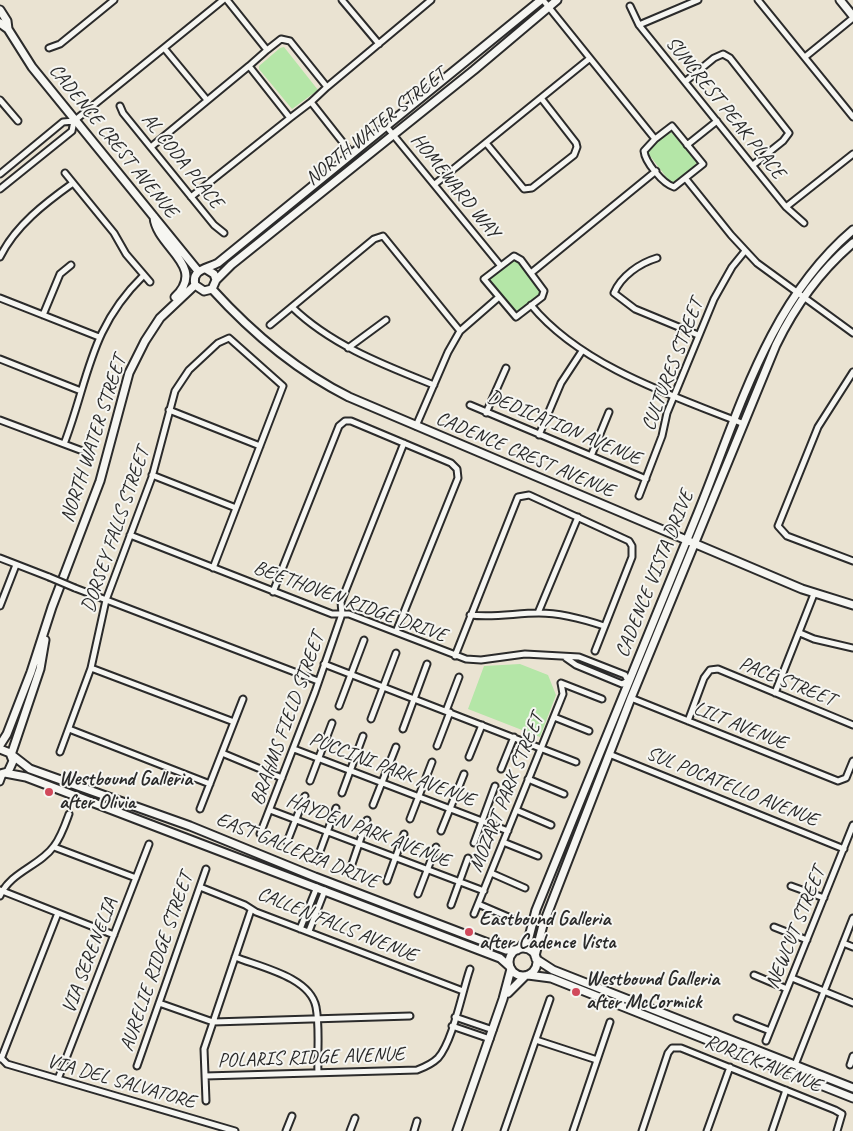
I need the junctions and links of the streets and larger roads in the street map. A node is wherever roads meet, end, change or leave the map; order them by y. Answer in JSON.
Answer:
{"nodes":[{"id":1,"x":114,"y":0,"type":"edge"},
{"id":2,"x":223,"y":0,"type":"edge"},
{"id":3,"x":228,"y":0,"type":"edge"},
{"id":4,"x":342,"y":0,"type":"edge"},
{"id":5,"x":542,"y":0,"type":"edge"},
{"id":6,"x":557,"y":0,"type":"edge"},
{"id":7,"x":698,"y":0,"type":"edge"},
{"id":8,"x":758,"y":0,"type":"edge"},
{"id":9,"x":840,"y":0,"type":"edge"},
{"id":10,"x":429,"y":1,"type":"edge"},
{"id":11,"x":630,"y":6,"type":"dead end"},
{"id":12,"x":548,"y":7,"type":"junction"},
{"id":13,"x":0,"y":10,"type":"edge"},
{"id":14,"x":853,"y":17,"type":"edge"},
{"id":15,"x":0,"y":23,"type":"edge"},
{"id":16,"x":639,"y":25,"type":"junction"},
{"id":17,"x":8,"y":29,"type":"junction"},
{"id":18,"x":379,"y":44,"type":"junction"},
{"id":19,"x":49,"y":48,"type":"dead end"},
{"id":20,"x":164,"y":48,"type":"junction"},
{"id":21,"x":267,"y":50,"type":"junction"},
{"id":22,"x":805,"y":57,"type":"junction"},
{"id":23,"x":589,"y":59,"type":"junction"},
{"id":24,"x":249,"y":66,"type":"junction"},
{"id":25,"x":686,"y":81,"type":"junction"},
{"id":26,"x":327,"y":86,"type":"junction"},
{"id":27,"x":541,"y":98,"type":"junction"},
{"id":28,"x":0,"y":100,"type":"edge"},
{"id":29,"x":207,"y":100,"type":"junction"},
{"id":30,"x":311,"y":102,"type":"junction"},
{"id":31,"x":120,"y":106,"type":"dead end"},
{"id":32,"x":6,"y":107,"type":"junction"},
{"id":33,"x":0,"y":113,"type":"edge"},
{"id":34,"x":853,"y":117,"type":"edge"},
{"id":35,"x":290,"y":118,"type":"junction"},
{"id":36,"x":18,"y":121,"type":"dead end"},
{"id":37,"x":74,"y":121,"type":"junction"},
{"id":38,"x":717,"y":121,"type":"junction"},
{"id":39,"x":386,"y":126,"type":"junction"},
{"id":40,"x":393,"y":134,"type":"junction"},
{"id":41,"x":654,"y":139,"type":"junction"},
{"id":42,"x":486,"y":143,"type":"junction"},
{"id":43,"x":687,"y":145,"type":"junction"},
{"id":44,"x":151,"y":147,"type":"junction"},
{"id":45,"x":352,"y":154,"type":"junction"},
{"id":46,"x":853,"y":154,"type":"edge"},
{"id":47,"x":753,"y":165,"type":"junction"},
{"id":48,"x":656,"y":171,"type":"junction"},
{"id":49,"x":66,"y":173,"type":"dead end"},
{"id":50,"x":0,"y":174,"type":"edge"},
{"id":51,"x":686,"y":179,"type":"junction"},
{"id":52,"x":73,"y":183,"type":"junction"},
{"id":53,"x":435,"y":184,"type":"junction"},
{"id":54,"x":0,"y":189,"type":"edge"},
{"id":55,"x":191,"y":197,"type":"junction"},
{"id":56,"x":786,"y":207,"type":"junction"},
{"id":57,"x":154,"y":216,"type":"junction"},
{"id":58,"x":804,"y":223,"type":"dead end"},
{"id":59,"x":853,"y":230,"type":"edge"},
{"id":60,"x":224,"y":233,"type":"dead end"},
{"id":61,"x":853,"y":243,"type":"edge"},
{"id":62,"x":745,"y":250,"type":"junction"},
{"id":63,"x":0,"y":257,"type":"edge"},
{"id":64,"x":657,"y":258,"type":"dead end"},
{"id":65,"x":71,"y":265,"type":"dead end"},
{"id":66,"x":500,"y":265,"type":"junction"},
{"id":67,"x":206,"y":269,"type":"junction"},
{"id":68,"x":198,"y":271,"type":"junction"},
{"id":69,"x":531,"y":273,"type":"junction"},
{"id":70,"x":143,"y":276,"type":"junction"},
{"id":71,"x":216,"y":280,"type":"junction"},
{"id":72,"x":150,"y":282,"type":"dead end"},
{"id":73,"x":195,"y":285,"type":"junction"},
{"id":74,"x":212,"y":289,"type":"junction"},
{"id":75,"x":796,"y":293,"type":"junction"},
{"id":76,"x":499,"y":297,"type":"junction"},
{"id":77,"x":0,"y":298,"type":"edge"},
{"id":78,"x":803,"y":298,"type":"junction"},
{"id":79,"x":531,"y":305,"type":"junction"},
{"id":80,"x":292,"y":307,"type":"junction"},
{"id":81,"x":166,"y":311,"type":"junction"},
{"id":82,"x":43,"y":315,"type":"junction"},
{"id":83,"x":386,"y":320,"type":"dead end"},
{"id":84,"x":270,"y":325,"type":"dead end"},
{"id":85,"x":460,"y":331,"type":"junction"},
{"id":86,"x":853,"y":333,"type":"edge"},
{"id":87,"x":698,"y":335,"type":"junction"},
{"id":88,"x":99,"y":338,"type":"junction"},
{"id":89,"x":348,"y":348,"type":"junction"},
{"id":90,"x":582,"y":351,"type":"junction"},
{"id":91,"x":0,"y":359,"type":"edge"},
{"id":92,"x":506,"y":368,"type":"dead end"},
{"id":93,"x":853,"y":372,"type":"edge"},
{"id":94,"x":434,"y":385,"type":"junction"},
{"id":95,"x":81,"y":391,"type":"junction"},
{"id":96,"x":674,"y":395,"type":"junction"},
{"id":97,"x":470,"y":404,"type":"dead end"},
{"id":98,"x":168,"y":410,"type":"junction"},
{"id":99,"x":609,"y":412,"type":"dead end"},
{"id":100,"x":486,"y":413,"type":"junction"},
{"id":101,"x":0,"y":420,"type":"edge"},
{"id":102,"x":735,"y":420,"type":"junction"},
{"id":103,"x":744,"y":424,"type":"junction"},
{"id":104,"x":416,"y":426,"type":"junction"},
{"id":105,"x":538,"y":435,"type":"junction"},
{"id":106,"x":404,"y":443,"type":"junction"},
{"id":107,"x":64,"y":444,"type":"junction"},
{"id":108,"x":260,"y":446,"type":"junction"},
{"id":109,"x":80,"y":450,"type":"dead end"},
{"id":110,"x":591,"y":456,"type":"junction"},
{"id":111,"x":152,"y":475,"type":"junction"},
{"id":112,"x":646,"y":479,"type":"junction"},
{"id":113,"x":639,"y":496,"type":"dead end"},
{"id":114,"x":236,"y":508,"type":"junction"},
{"id":115,"x":578,"y":517,"type":"junction"},
{"id":116,"x":130,"y":535,"type":"junction"},
{"id":117,"x":686,"y":540,"type":"junction"},
{"id":118,"x":695,"y":544,"type":"junction"},
{"id":119,"x":0,"y":558,"type":"edge"},
{"id":120,"x":853,"y":561,"type":"edge"},
{"id":121,"x":16,"y":564,"type":"junction"},
{"id":122,"x":213,"y":568,"type":"junction"},
{"id":123,"x":273,"y":592,"type":"junction"},
{"id":124,"x":814,"y":594,"type":"junction"},
{"id":125,"x":106,"y":600,"type":"junction"},
{"id":126,"x":660,"y":605,"type":"junction"},
{"id":127,"x":0,"y":606,"type":"edge"},
{"id":128,"x":853,"y":606,"type":"edge"},
{"id":129,"x":666,"y":612,"type":"junction"},
{"id":130,"x":538,"y":613,"type":"junction"},
{"id":131,"x":342,"y":614,"type":"junction"},
{"id":132,"x":470,"y":615,"type":"junction"},
{"id":133,"x":49,"y":618,"type":"junction"},
{"id":134,"x":604,"y":626,"type":"junction"},
{"id":135,"x":396,"y":632,"type":"junction"},
{"id":136,"x":800,"y":632,"type":"junction"},
{"id":137,"x":364,"y":640,"type":"dead end"},
{"id":138,"x":853,"y":648,"type":"edge"},
{"id":139,"x":595,"y":651,"type":"dead end"},
{"id":140,"x":396,"y":652,"type":"dead end"},
{"id":141,"x":455,"y":656,"type":"junction"},
{"id":142,"x":566,"y":658,"type":"junction"},
{"id":143,"x":324,"y":664,"type":"junction"},
{"id":144,"x":428,"y":664,"type":"dead end"},
{"id":145,"x":91,"y":668,"type":"junction"},
{"id":146,"x":351,"y":674,"type":"junction"},
{"id":147,"x":640,"y":676,"type":"junction"},
{"id":148,"x":459,"y":678,"type":"dead end"},
{"id":149,"x":318,"y":681,"type":"junction"},
{"id":150,"x":628,"y":681,"type":"junction"},
{"id":151,"x":383,"y":687,"type":"junction"},
{"id":152,"x":775,"y":694,"type":"junction"},
{"id":153,"x":631,"y":698,"type":"junction"},
{"id":154,"x":243,"y":699,"type":"dead end"},
{"id":155,"x":415,"y":699,"type":"junction"},
{"id":156,"x":602,"y":699,"type":"dead end"},
{"id":157,"x":339,"y":706,"type":"dead end"},
{"id":158,"x":448,"y":712,"type":"junction"},
{"id":159,"x":625,"y":713,"type":"junction"},
{"id":160,"x":554,"y":717,"type":"junction"},
{"id":161,"x":371,"y":719,"type":"dead end"},
{"id":162,"x":688,"y":721,"type":"junction"},
{"id":163,"x":234,"y":722,"type":"junction"},
{"id":164,"x":332,"y":723,"type":"dead end"},
{"id":165,"x":482,"y":725,"type":"junction"},
{"id":166,"x":853,"y":725,"type":"edge"},
{"id":167,"x":69,"y":729,"type":"junction"},
{"id":168,"x":404,"y":729,"type":"dead end"},
{"id":169,"x":589,"y":731,"type":"dead end"},
{"id":170,"x":363,"y":736,"type":"dead end"},
{"id":171,"x":514,"y":737,"type":"junction"},
{"id":172,"x":437,"y":746,"type":"dead end"},
{"id":173,"x":0,"y":747,"type":"edge"},
{"id":174,"x":396,"y":747,"type":"dead end"},
{"id":175,"x":541,"y":748,"type":"junction"},
{"id":176,"x":294,"y":749,"type":"junction"},
{"id":177,"x":60,"y":752,"type":"dead end"},
{"id":178,"x":222,"y":753,"type":"junction"},
{"id":179,"x":609,"y":754,"type":"junction"},
{"id":180,"x":11,"y":755,"type":"junction"},
{"id":181,"x":469,"y":757,"type":"dead end"},
{"id":182,"x":319,"y":758,"type":"junction"},
{"id":183,"x":853,"y":761,"type":"edge"},
{"id":184,"x":432,"y":762,"type":"dead end"},
{"id":185,"x":576,"y":762,"type":"dead end"},
{"id":186,"x":501,"y":769,"type":"dead end"},
{"id":187,"x":350,"y":770,"type":"junction"},
{"id":188,"x":3,"y":774,"type":"edge"},
{"id":189,"x":464,"y":774,"type":"dead end"},
{"id":190,"x":282,"y":778,"type":"junction"},
{"id":191,"x":528,"y":779,"type":"junction"},
{"id":192,"x":310,"y":781,"type":"dead end"},
{"id":193,"x":0,"y":782,"type":"edge"},
{"id":194,"x":382,"y":782,"type":"junction"},
{"id":195,"x":210,"y":784,"type":"junction"},
{"id":196,"x":496,"y":786,"type":"dead end"},
{"id":197,"x":342,"y":793,"type":"dead end"},
{"id":198,"x":564,"y":794,"type":"dead end"},
{"id":199,"x":305,"y":796,"type":"dead end"},
{"id":200,"x":419,"y":796,"type":"junction"},
{"id":201,"x":373,"y":805,"type":"dead end"},
{"id":202,"x":336,"y":808,"type":"dead end"},
{"id":203,"x":450,"y":808,"type":"junction"},
{"id":204,"x":200,"y":809,"type":"dead end"},
{"id":205,"x":270,"y":810,"type":"junction"},
{"id":206,"x":516,"y":810,"type":"junction"},
{"id":207,"x":69,"y":814,"type":"dead end"},
{"id":208,"x":410,"y":819,"type":"dead end"},
{"id":209,"x":296,"y":820,"type":"junction"},
{"id":210,"x":367,"y":820,"type":"dead end"},
{"id":211,"x":482,"y":821,"type":"junction"},
{"id":212,"x":551,"y":825,"type":"dead end"},
{"id":213,"x":853,"y":825,"type":"edge"},
{"id":214,"x":508,"y":830,"type":"junction"},
{"id":215,"x":327,"y":832,"type":"junction"},
{"id":216,"x":441,"y":832,"type":"dead end"},
{"id":217,"x":260,"y":834,"type":"dead end"},
{"id":218,"x":404,"y":834,"type":"dead end"},
{"id":219,"x":288,"y":842,"type":"dead end"},
{"id":220,"x":504,"y":842,"type":"junction"},
{"id":221,"x":474,"y":843,"type":"dead end"},
{"id":222,"x":149,"y":844,"type":"dead end"},
{"id":223,"x":359,"y":844,"type":"junction"},
{"id":224,"x":436,"y":846,"type":"dead end"},
{"id":225,"x":54,"y":847,"type":"junction"},
{"id":226,"x":844,"y":849,"type":"junction"},
{"id":227,"x":319,"y":854,"type":"dead end"},
{"id":228,"x":538,"y":856,"type":"dead end"},
{"id":229,"x":396,"y":858,"type":"junction"},
{"id":230,"x":468,"y":858,"type":"dead end"},
{"id":231,"x":351,"y":867,"type":"dead end"},
{"id":232,"x":206,"y":869,"type":"dead end"},
{"id":233,"x":427,"y":870,"type":"junction"},
{"id":234,"x":491,"y":874,"type":"junction"},
{"id":235,"x":136,"y":878,"type":"junction"},
{"id":236,"x":387,"y":881,"type":"dead end"},
{"id":237,"x":459,"y":882,"type":"junction"},
{"id":238,"x":791,"y":886,"type":"dead end"},
{"id":239,"x":200,"y":887,"type":"junction"},
{"id":240,"x":316,"y":887,"type":"junction"},
{"id":241,"x":525,"y":888,"type":"dead end"},
{"id":242,"x":325,"y":890,"type":"junction"},
{"id":243,"x":484,"y":891,"type":"junction"},
{"id":244,"x":1,"y":893,"type":"edge"},
{"id":245,"x":418,"y":894,"type":"dead end"},
{"id":246,"x":824,"y":898,"type":"junction"},
{"id":247,"x":478,"y":904,"type":"junction"},
{"id":248,"x":450,"y":905,"type":"dead end"},
{"id":249,"x":252,"y":910,"type":"junction"},
{"id":250,"x":58,"y":913,"type":"junction"},
{"id":251,"x":474,"y":914,"type":"dead end"},
{"id":252,"x":853,"y":918,"type":"edge"},
{"id":253,"x":513,"y":919,"type":"dead end"},
{"id":254,"x":774,"y":927,"type":"dead end"},
{"id":255,"x":300,"y":929,"type":"junction"},
{"id":256,"x":309,"y":931,"type":"junction"},
{"id":257,"x":114,"y":935,"type":"junction"},
{"id":258,"x":807,"y":940,"type":"junction"},
{"id":259,"x":843,"y":943,"type":"junction"},
{"id":260,"x":853,"y":947,"type":"edge"},
{"id":261,"x":518,"y":949,"type":"junction"},
{"id":262,"x":235,"y":957,"type":"junction"},
{"id":263,"x":536,"y":958,"type":"junction"},
{"id":264,"x":470,"y":968,"type":"dead end"},
{"id":265,"x":510,"y":968,"type":"junction"},
{"id":266,"x":754,"y":975,"type":"dead end"},
{"id":267,"x":527,"y":976,"type":"junction"},
{"id":268,"x":792,"y":978,"type":"junction"},
{"id":269,"x":787,"y":989,"type":"junction"},
{"id":270,"x":463,"y":991,"type":"junction"},
{"id":271,"x":824,"y":991,"type":"junction"},
{"id":272,"x":503,"y":999,"type":"junction"},
{"id":273,"x":550,"y":999,"type":"dead end"},
{"id":274,"x":159,"y":1003,"type":"junction"},
{"id":275,"x":853,"y":1003,"type":"edge"},
{"id":276,"x":410,"y":1016,"type":"dead end"},
{"id":277,"x":455,"y":1017,"type":"junction"},
{"id":278,"x":737,"y":1018,"type":"dead end"},
{"id":279,"x":317,"y":1019,"type":"junction"},
{"id":280,"x":213,"y":1022,"type":"junction"},
{"id":281,"x":610,"y":1022,"type":"dead end"},
{"id":282,"x":452,"y":1026,"type":"junction"},
{"id":283,"x":492,"y":1030,"type":"junction"},
{"id":284,"x":770,"y":1031,"type":"junction"},
{"id":285,"x":490,"y":1039,"type":"junction"},
{"id":286,"x":536,"y":1040,"type":"junction"},
{"id":287,"x":766,"y":1041,"type":"dead end"},
{"id":288,"x":853,"y":1056,"type":"edge"},
{"id":289,"x":0,"y":1058,"type":"edge"},
{"id":290,"x":597,"y":1060,"type":"junction"},
{"id":291,"x":850,"y":1065,"type":"dead end"},
{"id":292,"x":137,"y":1066,"type":"dead end"},
{"id":293,"x":795,"y":1066,"type":"junction"},
{"id":294,"x":730,"y":1067,"type":"junction"},
{"id":295,"x":318,"y":1073,"type":"junction"},
{"id":296,"x":205,"y":1076,"type":"junction"},
{"id":297,"x":58,"y":1079,"type":"junction"},
{"id":298,"x":853,"y":1088,"type":"edge"},
{"id":299,"x":786,"y":1090,"type":"junction"},
{"id":300,"x":853,"y":1098,"type":"edge"},
{"id":301,"x":206,"y":1101,"type":"dead end"},
{"id":302,"x":292,"y":1116,"type":"dead end"},
{"id":303,"x":355,"y":1118,"type":"dead end"},
{"id":304,"x":417,"y":1121,"type":"dead end"},
{"id":305,"x":235,"y":1131,"type":"edge"},
{"id":306,"x":286,"y":1131,"type":"edge"},
{"id":307,"x":350,"y":1131,"type":"edge"},
{"id":308,"x":414,"y":1131,"type":"edge"},
{"id":309,"x":457,"y":1131,"type":"edge"},
{"id":310,"x":504,"y":1131,"type":"edge"},
{"id":311,"x":573,"y":1131,"type":"edge"},
{"id":312,"x":642,"y":1131,"type":"edge"},
{"id":313,"x":707,"y":1131,"type":"edge"},
{"id":314,"x":772,"y":1131,"type":"edge"},
{"id":315,"x":837,"y":1131,"type":"edge"}],
"edges":[{"from":1,"to":19,"type":"street"},
{"from":2,"to":20,"type":"street"},
{"from":3,"to":21,"type":"street"},
{"from":4,"to":18,"type":"street"},
{"from":5,"to":12,"type":"street"},
{"from":5,"to":39,"type":"street","name":"NORTH WATER STREET"},
{"from":6,"to":12,"type":"street","name":"NORTH WATER STREET"},
{"from":7,"to":16,"type":"street"},
{"from":8,"to":22,"type":"street"},
{"from":9,"to":14,"type":"street"},
{"from":10,"to":18,"type":"street"},
{"from":11,"to":16,"type":"street","name":"SUNCREST PEAK PLACE"},
{"from":12,"to":23,"type":"street"},
{"from":12,"to":40,"type":"street","name":"NORTH WATER STREET"},
{"from":13,"to":17,"type":"street","name":"CADENCE CREST AVENUE"},
{"from":14,"to":22,"type":"street"},
{"from":15,"to":17,"type":"street","name":"CADENCE CREST AVENUE"},
{"from":16,"to":25,"type":"street","name":"SUNCREST PEAK PLACE"},
{"from":17,"to":37,"type":"street","name":"CADENCE CREST AVENUE"},
{"from":18,"to":26,"type":"street"},
{"from":20,"to":29,"type":"street"},
{"from":20,"to":37,"type":"street"},
{"from":21,"to":24,"type":"street"},
{"from":21,"to":26,"type":"street"},
{"from":22,"to":34,"type":"street"},
{"from":23,"to":27,"type":"street"},
{"from":23,"to":41,"type":"street"},
{"from":24,"to":29,"type":"street"},
{"from":24,"to":35,"type":"street"},
{"from":25,"to":38,"type":"street","name":"SUNCREST PEAK PLACE"},
{"from":25,"to":47,"type":"street"},
{"from":26,"to":30,"type":"street"},
{"from":27,"to":42,"type":"street"},
{"from":27,"to":42,"type":"street"},
{"from":28,"to":32,"type":"street"},
{"from":29,"to":44,"type":"street"},
{"from":30,"to":35,"type":"street"},
{"from":30,"to":45,"type":"street"},
{"from":31,"to":44,"type":"street","name":"AL CODA PLACE"},
{"from":32,"to":33,"type":"street"},
{"from":32,"to":36,"type":"street"},
{"from":35,"to":55,"type":"street"},
{"from":37,"to":50,"type":"street"},
{"from":37,"to":54,"type":"street"},
{"from":37,"to":57,"type":"street","name":"CADENCE CREST AVENUE"},
{"from":38,"to":43,"type":"street"},
{"from":38,"to":47,"type":"street","name":"SUNCREST PEAK PLACE"},
{"from":39,"to":40,"type":"street","name":"HOMEWARD WAY"},
{"from":39,"to":45,"type":"street","name":"NORTH WATER STREET"},
{"from":40,"to":53,"type":"street","name":"HOMEWARD WAY"},
{"from":40,"to":71,"type":"street","name":"NORTH WATER STREET"},
{"from":41,"to":43,"type":"street"},
{"from":41,"to":48,"type":"street"},
{"from":42,"to":53,"type":"street"},
{"from":43,"to":51,"type":"street"},
{"from":44,"to":55,"type":"street","name":"AL CODA PLACE"},
{"from":45,"to":67,"type":"street","name":"NORTH WATER STREET"},
{"from":46,"to":56,"type":"street"},
{"from":47,"to":56,"type":"street","name":"SUNCREST PEAK PLACE"},
{"from":48,"to":51,"type":"street"},
{"from":48,"to":69,"type":"street"},
{"from":49,"to":52,"type":"street"},
{"from":51,"to":62,"type":"street"},
{"from":52,"to":63,"type":"street"},
{"from":52,"to":70,"type":"street"},
{"from":53,"to":66,"type":"street","name":"HOMEWARD WAY"},
{"from":55,"to":60,"type":"street","name":"AL CODA PLACE"},
{"from":56,"to":58,"type":"street","name":"SUNCREST PEAK PLACE"},
{"from":57,"to":68,"type":"street","name":"CADENCE CREST AVENUE"},
{"from":57,"to":81,"type":"street"},
{"from":59,"to":75,"type":"street","name":"CADENCE VISTA DRIVE"},
{"from":61,"to":78,"type":"street","name":"CADENCE VISTA DRIVE"},
{"from":62,"to":75,"type":"street"},
{"from":62,"to":87,"type":"street","name":"CULTURES STREET"},
{"from":64,"to":87,"type":"street"},
{"from":65,"to":82,"type":"street"},
{"from":66,"to":69,"type":"street","name":"HOMEWARD WAY"},
{"from":66,"to":76,"type":"street","name":"HOMEWARD WAY"},
{"from":67,"to":68,"type":"street"},
{"from":67,"to":71,"type":"street"},
{"from":68,"to":73,"type":"street"},
{"from":69,"to":79,"type":"street","name":"HOMEWARD WAY"},
{"from":70,"to":72,"type":"street"},
{"from":70,"to":88,"type":"street"},
{"from":71,"to":74,"type":"street"},
{"from":73,"to":74,"type":"street"},
{"from":73,"to":81,"type":"street","name":"NORTH WATER STREET"},
{"from":74,"to":104,"type":"street","name":"CADENCE CREST AVENUE"},
{"from":75,"to":78,"type":"street"},
{"from":75,"to":102,"type":"street","name":"CADENCE VISTA DRIVE"},
{"from":76,"to":79,"type":"street","name":"HOMEWARD WAY"},
{"from":76,"to":85,"type":"street"},
{"from":77,"to":82,"type":"street"},
{"from":78,"to":86,"type":"street"},
{"from":78,"to":103,"type":"street","name":"CADENCE VISTA DRIVE"},
{"from":79,"to":90,"type":"street"},
{"from":80,"to":84,"type":"street"},
{"from":80,"to":85,"type":"street"},
{"from":80,"to":89,"type":"street"},
{"from":81,"to":133,"type":"street","name":"NORTH WATER STREET"},
{"from":82,"to":88,"type":"street"},
{"from":83,"to":89,"type":"street"},
{"from":85,"to":94,"type":"street"},
{"from":87,"to":96,"type":"street","name":"CULTURES STREET"},
{"from":88,"to":95,"type":"street"},
{"from":89,"to":94,"type":"street"},
{"from":90,"to":96,"type":"street"},
{"from":90,"to":105,"type":"street"},
{"from":91,"to":95,"type":"street"},
{"from":92,"to":100,"type":"street"},
{"from":93,"to":120,"type":"street"},
{"from":94,"to":104,"type":"street"},
{"from":95,"to":107,"type":"street"},
{"from":96,"to":102,"type":"street"},
{"from":96,"to":112,"type":"street","name":"CULTURES STREET"},
{"from":97,"to":100,"type":"street","name":"DEDICATION AVENUE"},
{"from":98,"to":108,"type":"street"},
{"from":98,"to":108,"type":"street","name":"DORSEY FALLS STREET"},
{"from":98,"to":111,"type":"street","name":"DORSEY FALLS STREET"},
{"from":99,"to":110,"type":"street"},
{"from":100,"to":105,"type":"street","name":"DEDICATION AVENUE"},
{"from":101,"to":107,"type":"street"},
{"from":102,"to":103,"type":"street"},
{"from":102,"to":117,"type":"street","name":"CADENCE VISTA DRIVE"},
{"from":103,"to":118,"type":"street","name":"CADENCE VISTA DRIVE"},
{"from":104,"to":117,"type":"street","name":"CADENCE CREST AVENUE"},
{"from":105,"to":110,"type":"street","name":"DEDICATION AVENUE"},
{"from":106,"to":123,"type":"street"},
{"from":106,"to":131,"type":"street","name":"BRAHMS FIELD STREET"},
{"from":106,"to":135,"type":"street"},
{"from":107,"to":109,"type":"street"},
{"from":108,"to":114,"type":"street"},
{"from":110,"to":112,"type":"street","name":"DEDICATION AVENUE"},
{"from":111,"to":114,"type":"street"},
{"from":111,"to":116,"type":"street","name":"DORSEY FALLS STREET"},
{"from":112,"to":113,"type":"street","name":"CULTURES STREET"},
{"from":114,"to":122,"type":"street"},
{"from":115,"to":130,"type":"street"},
{"from":115,"to":132,"type":"street"},
{"from":115,"to":134,"type":"street"},
{"from":116,"to":122,"type":"street","name":"BEETHOVEN RIDGE DRIVE"},
{"from":116,"to":125,"type":"street","name":"DORSEY FALLS STREET"},
{"from":117,"to":118,"type":"street","name":"CADENCE CREST AVENUE"},
{"from":117,"to":126,"type":"street","name":"CADENCE VISTA DRIVE"},
{"from":118,"to":124,"type":"street","name":"CADENCE CREST AVENUE"},
{"from":118,"to":129,"type":"street","name":"CADENCE VISTA DRIVE"},
{"from":119,"to":121,"type":"street"},
{"from":121,"to":125,"type":"street","bridge":true},
{"from":121,"to":127,"type":"street"},
{"from":122,"to":123,"type":"street","name":"BEETHOVEN RIDGE DRIVE"},
{"from":123,"to":131,"type":"street","name":"BEETHOVEN RIDGE DRIVE"},
{"from":124,"to":128,"type":"street","name":"CADENCE CREST AVENUE"},
{"from":124,"to":136,"type":"street"},
{"from":125,"to":145,"type":"street","name":"DORSEY FALLS STREET"},
{"from":125,"to":149,"type":"street"},
{"from":126,"to":129,"type":"street"},
{"from":126,"to":150,"type":"street","name":"CADENCE VISTA DRIVE"},
{"from":129,"to":147,"type":"street","name":"CADENCE VISTA DRIVE"},
{"from":130,"to":132,"type":"street"},
{"from":130,"to":134,"type":"street"},
{"from":131,"to":135,"type":"street","name":"BEETHOVEN RIDGE DRIVE"},
{"from":131,"to":143,"type":"street","name":"BRAHMS FIELD STREET"},
{"from":132,"to":141,"type":"street"},
{"from":133,"to":173,"type":"street","name":"NORTH WATER STREET"},
{"from":133,"to":180,"type":"street","name":"NORTH WATER STREET"},
{"from":134,"to":139,"type":"street"},
{"from":135,"to":141,"type":"street","name":"BEETHOVEN RIDGE DRIVE"},
{"from":136,"to":138,"type":"street"},
{"from":136,"to":152,"type":"street"},
{"from":137,"to":146,"type":"street"},
{"from":140,"to":151,"type":"street"},
{"from":141,"to":142,"type":"street","name":"BEETHOVEN RIDGE DRIVE"},
{"from":142,"to":150,"type":"street","name":"BEETHOVEN RIDGE DRIVE"},
{"from":142,"to":150,"type":"street","name":"BEETHOVEN RIDGE DRIVE"},
{"from":143,"to":146,"type":"street"},
{"from":143,"to":149,"type":"street","name":"BRAHMS FIELD STREET"},
{"from":144,"to":155,"type":"street"},
{"from":145,"to":163,"type":"street"},
{"from":145,"to":167,"type":"street","name":"DORSEY FALLS STREET"},
{"from":146,"to":151,"type":"street"},
{"from":146,"to":157,"type":"street"},
{"from":147,"to":150,"type":"street"},
{"from":147,"to":153,"type":"street","name":"CADENCE VISTA DRIVE"},
{"from":148,"to":158,"type":"street"},
{"from":149,"to":176,"type":"street","name":"BRAHMS FIELD STREET"},
{"from":150,"to":159,"type":"street"},
{"from":150,"to":261,"type":"street","name":"CADENCE VISTA DRIVE"},
{"from":151,"to":155,"type":"street"},
{"from":151,"to":161,"type":"street"},
{"from":152,"to":162,"type":"street","name":"PACE STREET"},
{"from":152,"to":166,"type":"street","name":"PACE STREET"},
{"from":153,"to":159,"type":"street","name":"CADENCE VISTA DRIVE"},
{"from":153,"to":162,"type":"street","name":"LILT AVENUE"},
{"from":154,"to":163,"type":"street"},
{"from":155,"to":158,"type":"street"},
{"from":155,"to":168,"type":"street"},
{"from":156,"to":160,"type":"street","name":"MOZART PARK STREET"},
{"from":158,"to":165,"type":"street"},
{"from":158,"to":172,"type":"street"},
{"from":159,"to":179,"type":"street","name":"CADENCE VISTA DRIVE"},
{"from":160,"to":169,"type":"street"},
{"from":160,"to":175,"type":"street","name":"MOZART PARK STREET"},
{"from":162,"to":183,"type":"street","name":"LILT AVENUE"},
{"from":163,"to":178,"type":"street"},
{"from":164,"to":182,"type":"street"},
{"from":165,"to":171,"type":"street"},
{"from":165,"to":181,"type":"street"},
{"from":167,"to":177,"type":"street","name":"DORSEY FALLS STREET"},
{"from":167,"to":195,"type":"street"},
{"from":170,"to":187,"type":"street"},
{"from":171,"to":175,"type":"street"},
{"from":171,"to":186,"type":"street"},
{"from":173,"to":180,"type":"street","name":"EAST GALLERIA DRIVE"},
{"from":174,"to":194,"type":"street"},
{"from":175,"to":185,"type":"street"},
{"from":175,"to":191,"type":"street","name":"MOZART PARK STREET"},
{"from":176,"to":182,"type":"street","name":"PUCCINI PARK AVENUE"},
{"from":176,"to":190,"type":"street","name":"BRAHMS FIELD STREET"},
{"from":178,"to":190,"type":"street"},
{"from":178,"to":195,"type":"street"},
{"from":179,"to":226,"type":"street","name":"SUL POCATELLO AVENUE"},
{"from":179,"to":263,"type":"street","name":"CADENCE VISTA DRIVE"},
{"from":180,"to":188,"type":"street","name":"NORTH WATER STREET"},
{"from":180,"to":261,"type":"street","name":"EAST GALLERIA DRIVE"},
{"from":182,"to":187,"type":"street","name":"PUCCINI PARK AVENUE"},
{"from":182,"to":192,"type":"street"},
{"from":184,"to":200,"type":"street"},
{"from":187,"to":194,"type":"street","name":"PUCCINI PARK AVENUE"},
{"from":187,"to":197,"type":"street"},
{"from":188,"to":193,"type":"street"},
{"from":188,"to":240,"type":"street","name":"EAST GALLERIA DRIVE"},
{"from":189,"to":203,"type":"street"},
{"from":190,"to":205,"type":"street","name":"BRAHMS FIELD STREET"},
{"from":191,"to":198,"type":"street"},
{"from":191,"to":206,"type":"street","name":"MOZART PARK STREET"},
{"from":194,"to":200,"type":"street","name":"PUCCINI PARK AVENUE"},
{"from":194,"to":201,"type":"street"},
{"from":195,"to":204,"type":"street"},
{"from":196,"to":211,"type":"street"},
{"from":199,"to":209,"type":"street"},
{"from":200,"to":203,"type":"street","name":"PUCCINI PARK AVENUE"},
{"from":200,"to":208,"type":"street"},
{"from":202,"to":215,"type":"street"},
{"from":203,"to":211,"type":"street","name":"PUCCINI PARK AVENUE"},
{"from":203,"to":216,"type":"street"},
{"from":205,"to":209,"type":"street","name":"HAYDEN PARK AVENUE"},
{"from":205,"to":217,"type":"street","name":"BRAHMS FIELD STREET"},
{"from":206,"to":212,"type":"street"},
{"from":206,"to":214,"type":"street","name":"MOZART PARK STREET"},
{"from":207,"to":225,"type":"street"},
{"from":209,"to":215,"type":"street","name":"HAYDEN PARK AVENUE"},
{"from":209,"to":219,"type":"street"},
{"from":210,"to":223,"type":"street"},
{"from":211,"to":214,"type":"street","name":"PUCCINI PARK AVENUE"},
{"from":211,"to":221,"type":"street"},
{"from":213,"to":226,"type":"street","name":"NEWCUT STREET"},
{"from":214,"to":220,"type":"street","name":"MOZART PARK STREET"},
{"from":215,"to":223,"type":"street","name":"HAYDEN PARK AVENUE"},
{"from":215,"to":227,"type":"street"},
{"from":218,"to":229,"type":"street"},
{"from":220,"to":228,"type":"street"},
{"from":220,"to":234,"type":"street","name":"MOZART PARK STREET"},
{"from":222,"to":235,"type":"street","name":"VIA SERENELIA"},
{"from":223,"to":229,"type":"street","name":"HAYDEN PARK AVENUE"},
{"from":223,"to":231,"type":"street"},
{"from":224,"to":233,"type":"street"},
{"from":225,"to":235,"type":"street"},
{"from":225,"to":244,"type":"street"},
{"from":226,"to":246,"type":"street","name":"NEWCUT STREET"},
{"from":229,"to":233,"type":"street","name":"HAYDEN PARK AVENUE"},
{"from":229,"to":236,"type":"street"},
{"from":230,"to":237,"type":"street"},
{"from":232,"to":239,"type":"street","name":"AURELIE RIDGE STREET"},
{"from":233,"to":237,"type":"street","name":"HAYDEN PARK AVENUE"},
{"from":233,"to":245,"type":"street"},
{"from":234,"to":241,"type":"street"},
{"from":234,"to":243,"type":"street","name":"MOZART PARK STREET"},
{"from":235,"to":257,"type":"street","name":"VIA SERENELIA"},
{"from":237,"to":243,"type":"street","name":"HAYDEN PARK AVENUE"},
{"from":237,"to":248,"type":"street"},
{"from":238,"to":246,"type":"street"},
{"from":239,"to":249,"type":"street","name":"CALLEN FALLS AVENUE"},
{"from":239,"to":274,"type":"street","name":"AURELIE RIDGE STREET"},
{"from":240,"to":242,"type":"street","name":"EAST GALLERIA DRIVE"},
{"from":240,"to":255,"type":"street"},
{"from":242,"to":256,"type":"street"},
{"from":242,"to":265,"type":"street","name":"EAST GALLERIA DRIVE"},
{"from":243,"to":247,"type":"street","name":"MOZART PARK STREET"},
{"from":244,"to":250,"type":"street"},
{"from":246,"to":258,"type":"street","name":"NEWCUT STREET"},
{"from":247,"to":251,"type":"street","name":"MOZART PARK STREET"},
{"from":247,"to":253,"type":"street"},
{"from":249,"to":255,"type":"street","name":"CALLEN FALLS AVENUE"},
{"from":249,"to":262,"type":"street"},
{"from":250,"to":257,"type":"street"},
{"from":250,"to":289,"type":"street"},
{"from":252,"to":259,"type":"street"},
{"from":254,"to":258,"type":"street"},
{"from":255,"to":256,"type":"street","name":"CALLEN FALLS AVENUE"},
{"from":256,"to":270,"type":"street","name":"CALLEN FALLS AVENUE"},
{"from":257,"to":297,"type":"street","name":"VIA SERENELIA"},
{"from":258,"to":268,"type":"street","name":"NEWCUT STREET"},
{"from":259,"to":260,"type":"street"},
{"from":259,"to":271,"type":"street"},
{"from":261,"to":263,"type":"street"},
{"from":261,"to":265,"type":"street"},
{"from":262,"to":279,"type":"street"},
{"from":262,"to":280,"type":"street"},
{"from":263,"to":267,"type":"street"},
{"from":263,"to":293,"type":"street"},
{"from":264,"to":270,"type":"street"},
{"from":265,"to":267,"type":"street"},
{"from":265,"to":272,"type":"street"},
{"from":266,"to":269,"type":"street"},
{"from":267,"to":272,"type":"street"},
{"from":267,"to":300,"type":"street"},
{"from":268,"to":269,"type":"street","name":"NEWCUT STREET"},
{"from":268,"to":271,"type":"street"},
{"from":269,"to":284,"type":"street","name":"NEWCUT STREET"},
{"from":270,"to":277,"type":"street"},
{"from":271,"to":275,"type":"street"},
{"from":271,"to":293,"type":"street"},
{"from":272,"to":283,"type":"street"},
{"from":273,"to":286,"type":"street"},
{"from":274,"to":280,"type":"street"},
{"from":274,"to":292,"type":"street","name":"AURELIE RIDGE STREET"},
{"from":276,"to":279,"type":"street"},
{"from":277,"to":282,"type":"street"},
{"from":277,"to":283,"type":"street"},
{"from":278,"to":284,"type":"street"},
{"from":279,"to":280,"type":"street"},
{"from":279,"to":295,"type":"street"},
{"from":280,"to":296,"type":"street"},
{"from":281,"to":290,"type":"street"},
{"from":282,"to":285,"type":"street"},
{"from":282,"to":295,"type":"street","name":"POLARIS RIDGE AVENUE"},
{"from":283,"to":285,"type":"street"},
{"from":284,"to":287,"type":"street","name":"NEWCUT STREET"},
{"from":285,"to":309,"type":"street"},
{"from":286,"to":290,"type":"street"},
{"from":286,"to":310,"type":"street"},
{"from":288,"to":291,"type":"street"},
{"from":289,"to":297,"type":"street","name":"VIA DEL SALVATORE"},
{"from":290,"to":311,"type":"street"},
{"from":293,"to":298,"type":"street"},
{"from":294,"to":299,"type":"street","name":"RORICK AVENUE"},
{"from":294,"to":312,"type":"street","name":"RORICK AVENUE"},
{"from":294,"to":313,"type":"street"},
{"from":295,"to":296,"type":"street","name":"POLARIS RIDGE AVENUE"},
{"from":296,"to":301,"type":"street"},
{"from":297,"to":305,"type":"street","name":"VIA DEL SALVATORE"},
{"from":299,"to":314,"type":"street"},
{"from":299,"to":315,"type":"street","name":"RORICK AVENUE"},
{"from":302,"to":306,"type":"street"},
{"from":303,"to":307,"type":"street"},
{"from":304,"to":308,"type":"street"}]}
